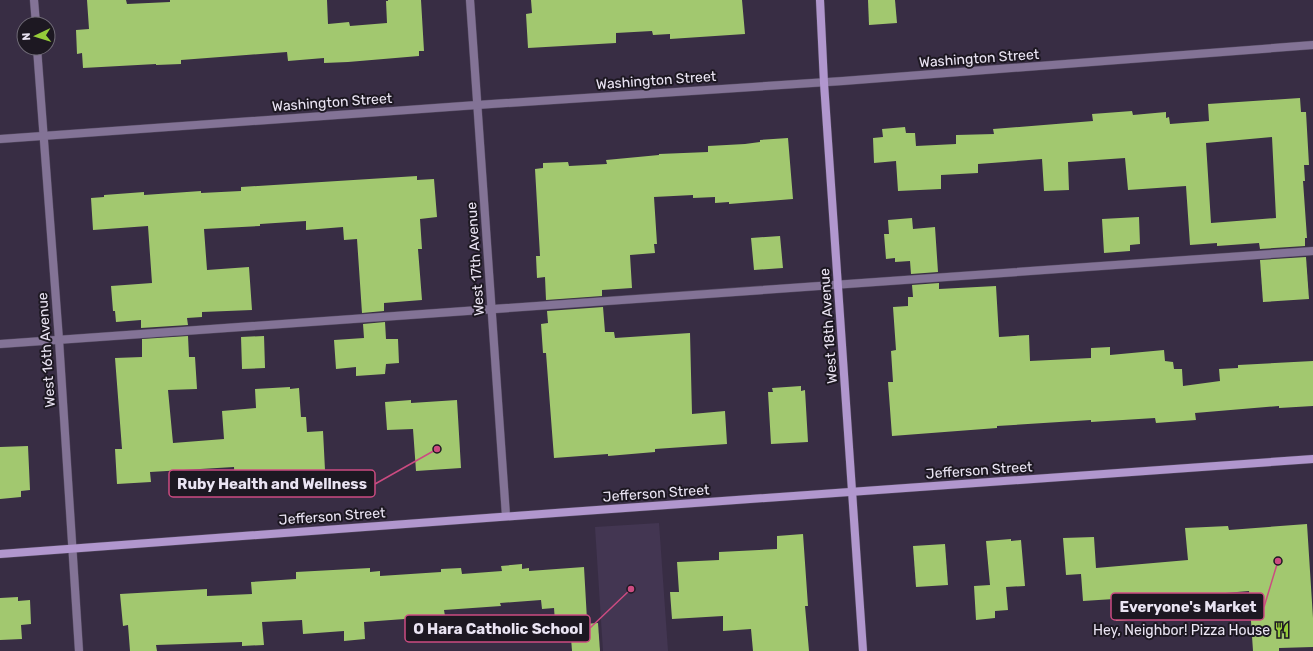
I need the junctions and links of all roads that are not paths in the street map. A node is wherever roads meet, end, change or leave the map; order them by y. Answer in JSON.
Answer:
{"nodes":[{"id":1,"x":34,"y":0,"type":"edge"},
{"id":2,"x":470,"y":0,"type":"edge"},
{"id":3,"x":820,"y":0,"type":"edge"},
{"id":4,"x":35,"y":16,"type":"edge"},
{"id":5,"x":1313,"y":45,"type":"edge"},
{"id":6,"x":38,"y":56,"type":"edge"},
{"id":7,"x":824,"y":82,"type":"junction"},
{"id":8,"x":477,"y":105,"type":"junction"},
{"id":9,"x":43,"y":135,"type":"junction"},
{"id":10,"x":0,"y":138,"type":"edge"},
{"id":11,"x":1313,"y":251,"type":"edge"},
{"id":12,"x":838,"y":285,"type":"junction"},
{"id":13,"x":492,"y":310,"type":"junction"},
{"id":14,"x":59,"y":340,"type":"junction"},
{"id":15,"x":0,"y":344,"type":"edge"},
{"id":16,"x":1313,"y":459,"type":"edge"},
{"id":17,"x":852,"y":492,"type":"junction"},
{"id":18,"x":506,"y":516,"type":"junction"},
{"id":19,"x":72,"y":549,"type":"junction"},
{"id":20,"x":0,"y":554,"type":"edge"},
{"id":21,"x":79,"y":651,"type":"edge"},
{"id":22,"x":863,"y":651,"type":"edge"}],
"edges":[{"from":1,"to":4,"type":"street"},
{"from":2,"to":8,"type":"street","name":"West 17th Avenue"},
{"from":3,"to":7,"type":"street","name":"West 18th Avenue"},
{"from":5,"to":7,"type":"street","name":"Washington Street"},
{"from":6,"to":9,"type":"street","name":"West 16th Avenue"},
{"from":7,"to":8,"type":"street","name":"Washington Street"},
{"from":7,"to":12,"type":"street","name":"West 18th Avenue"},
{"from":8,"to":9,"type":"street","name":"Washington Street"},
{"from":8,"to":13,"type":"street","name":"West 17th Avenue"},
{"from":9,"to":10,"type":"street","name":"Washington Street"},
{"from":9,"to":14,"type":"street","name":"West 16th Avenue"},
{"from":11,"to":12,"type":"street"},
{"from":12,"to":13,"type":"street"},
{"from":12,"to":17,"type":"street","name":"West 18th Avenue"},
{"from":13,"to":14,"type":"street"},
{"from":13,"to":18,"type":"street","name":"West 17th Avenue"},
{"from":14,"to":15,"type":"street"},
{"from":14,"to":19,"type":"street","name":"West 16th Avenue"},
{"from":16,"to":17,"type":"street","name":"Jefferson Street"},
{"from":17,"to":18,"type":"street","name":"Jefferson Street"},
{"from":17,"to":22,"type":"street","name":"West 18th Avenue"},
{"from":18,"to":19,"type":"street","name":"Jefferson Street"},
{"from":19,"to":20,"type":"street","name":"Jefferson Street"},
{"from":19,"to":21,"type":"street","name":"West 16th Avenue"}]}
